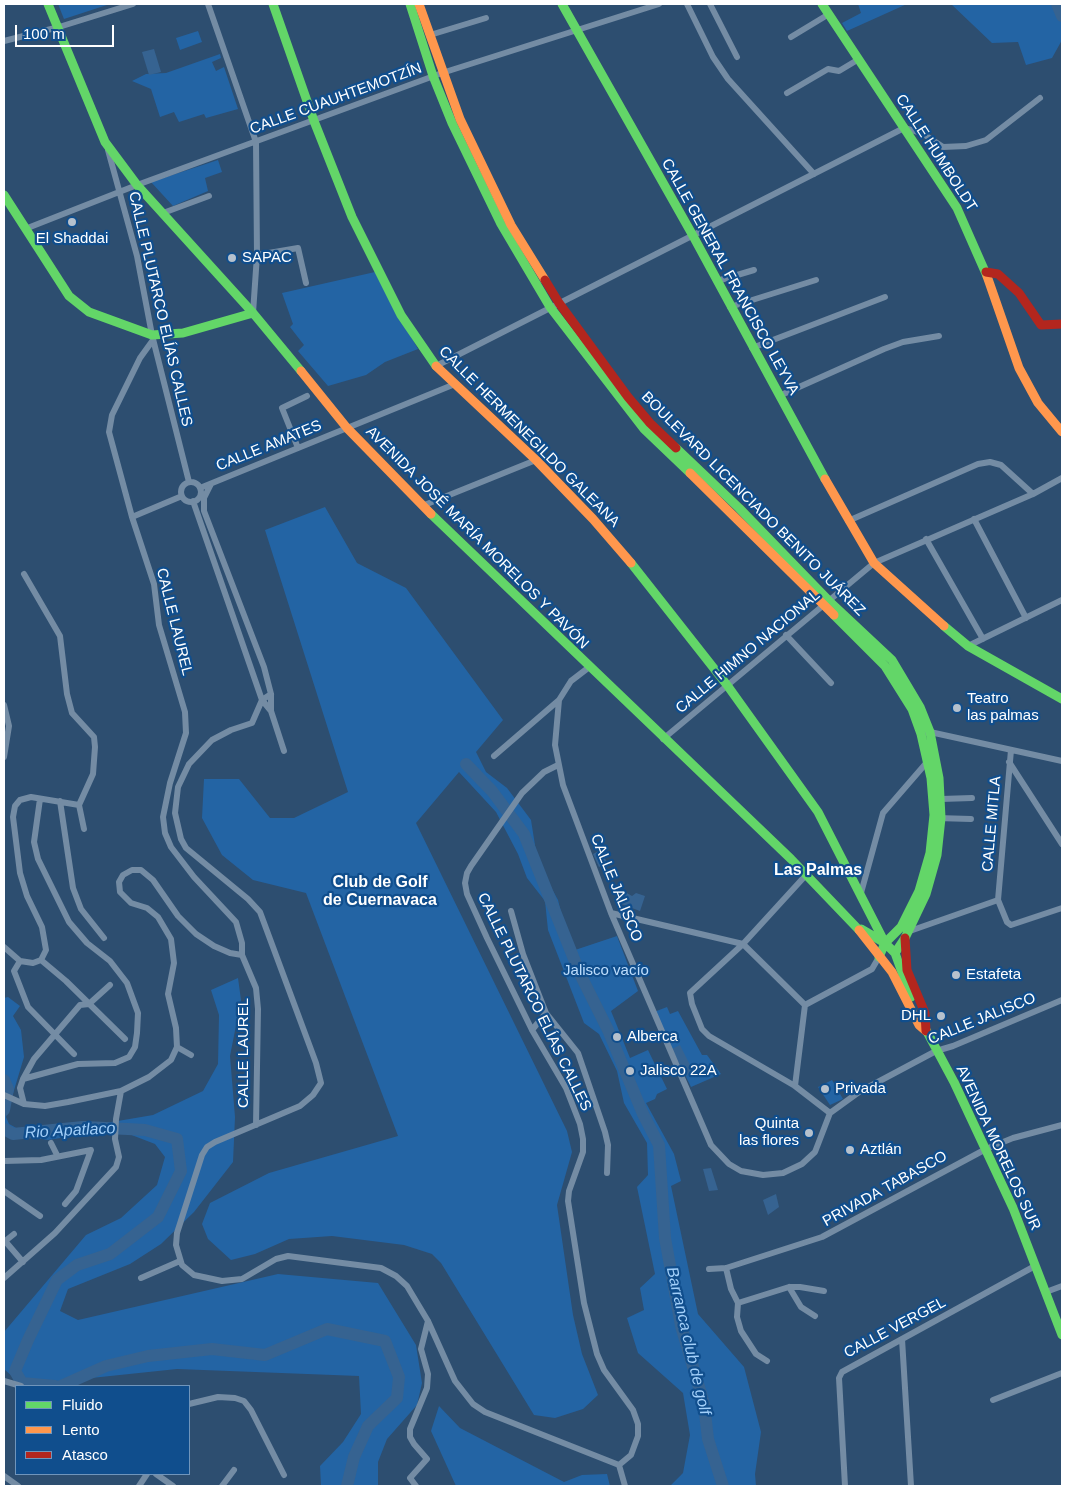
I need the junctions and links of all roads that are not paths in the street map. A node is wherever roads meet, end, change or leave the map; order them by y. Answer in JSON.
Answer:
{"nodes":[{"id":1,"x":48,"y":4,"type":"edge"},
{"id":2,"x":133,"y":4,"type":"edge"},
{"id":3,"x":208,"y":4,"type":"edge"},
{"id":4,"x":273,"y":4,"type":"edge"},
{"id":5,"x":410,"y":4,"type":"edge"},
{"id":6,"x":419,"y":4,"type":"edge"},
{"id":7,"x":562,"y":4,"type":"edge"},
{"id":8,"x":659,"y":4,"type":"edge"},
{"id":9,"x":687,"y":4,"type":"edge"},
{"id":10,"x":710,"y":4,"type":"edge"},
{"id":11,"x":822,"y":4,"type":"edge"},
{"id":12,"x":829,"y":14,"type":"junction"},
{"id":13,"x":486,"y":18,"type":"dead end"},
{"id":14,"x":58,"y":27,"type":"junction"},
{"id":15,"x":576,"y":30,"type":"junction"},
{"id":16,"x":430,"y":35,"type":"junction"},
{"id":17,"x":790,"y":37,"type":"dead end"},
{"id":18,"x":4,"y":41,"type":"edge"},
{"id":19,"x":737,"y":56,"type":"dead end"},
{"id":20,"x":859,"y":59,"type":"junction"},
{"id":21,"x":437,"y":74,"type":"junction"},
{"id":22,"x":787,"y":93,"type":"dead end"},
{"id":23,"x":1040,"y":98,"type":"dead end"},
{"id":24,"x":314,"y":121,"type":"junction"},
{"id":25,"x":904,"y":128,"type":"junction"},
{"id":26,"x":106,"y":142,"type":"junction"},
{"id":27,"x":256,"y":142,"type":"junction"},
{"id":28,"x":814,"y":174,"type":"junction"},
{"id":29,"x":137,"y":185,"type":"junction"},
{"id":30,"x":119,"y":192,"type":"junction"},
{"id":31,"x":4,"y":195,"type":"edge"},
{"id":32,"x":209,"y":196,"type":"dead end"},
{"id":33,"x":162,"y":213,"type":"junction"},
{"id":34,"x":25,"y":229,"type":"junction"},
{"id":35,"x":692,"y":234,"type":"junction"},
{"id":36,"x":257,"y":255,"type":"junction"},
{"id":37,"x":754,"y":270,"type":"dead end"},
{"id":38,"x":986,"y":272,"type":"junction"},
{"id":39,"x":816,"y":280,"type":"dead end"},
{"id":40,"x":717,"y":282,"type":"junction"},
{"id":41,"x":306,"y":283,"type":"dead end"},
{"id":42,"x":885,"y":297,"type":"dead end"},
{"id":43,"x":555,"y":305,"type":"junction"},
{"id":44,"x":730,"y":307,"type":"junction"},
{"id":45,"x":253,"y":313,"type":"junction"},
{"id":46,"x":1062,"y":324,"type":"edge"},
{"id":47,"x":939,"y":336,"type":"dead end"},
{"id":48,"x":152,"y":337,"type":"junction"},
{"id":49,"x":752,"y":348,"type":"junction"},
{"id":50,"x":436,"y":366,"type":"junction"},
{"id":51,"x":455,"y":384,"type":"junction"},
{"id":52,"x":307,"y":396,"type":"dead end"},
{"id":53,"x":779,"y":396,"type":"junction"},
{"id":54,"x":347,"y":428,"type":"junction"},
{"id":55,"x":1062,"y":432,"type":"edge"},
{"id":56,"x":298,"y":448,"type":"junction"},
{"id":57,"x":536,"y":460,"type":"junction"},
{"id":58,"x":1062,"y":478,"type":"edge"},
{"id":59,"x":189,"y":482,"type":"junction"},
{"id":60,"x":211,"y":484,"type":"junction"},
{"id":61,"x":200,"y":488,"type":"junction"},
{"id":62,"x":1033,"y":494,"type":"junction"},
{"id":63,"x":182,"y":496,"type":"junction"},
{"id":64,"x":193,"y":501,"type":"junction"},
{"id":65,"x":422,"y":506,"type":"junction"},
{"id":66,"x":132,"y":518,"type":"junction"},
{"id":67,"x":974,"y":519,"type":"junction"},
{"id":68,"x":848,"y":522,"type":"junction"},
{"id":69,"x":926,"y":539,"type":"junction"},
{"id":70,"x":874,"y":563,"type":"junction"},
{"id":71,"x":24,"y":574,"type":"dead end"},
{"id":72,"x":1062,"y":600,"type":"edge"},
{"id":73,"x":826,"y":603,"type":"junction"},
{"id":74,"x":1026,"y":618,"type":"junction"},
{"id":75,"x":786,"y":635,"type":"junction"},
{"id":76,"x":983,"y":639,"type":"junction"},
{"id":77,"x":968,"y":646,"type":"junction"},
{"id":78,"x":588,"y":668,"type":"junction"},
{"id":79,"x":831,"y":683,"type":"dead end"},
{"id":80,"x":727,"y":685,"type":"junction"},
{"id":81,"x":271,"y":694,"type":"junction"},
{"id":82,"x":1062,"y":698,"type":"edge"},
{"id":83,"x":262,"y":700,"type":"junction"},
{"id":84,"x":559,"y":700,"type":"junction"},
{"id":85,"x":4,"y":705,"type":"edge"},
{"id":86,"x":271,"y":711,"type":"junction"},
{"id":87,"x":926,"y":733,"type":"junction"},
{"id":88,"x":663,"y":739,"type":"junction"},
{"id":89,"x":1011,"y":750,"type":"junction"},
{"id":90,"x":284,"y":751,"type":"dead end"},
{"id":91,"x":494,"y":756,"type":"dead end"},
{"id":92,"x":4,"y":757,"type":"edge"},
{"id":93,"x":931,"y":758,"type":"junction"},
{"id":94,"x":1062,"y":761,"type":"edge"},
{"id":95,"x":1010,"y":762,"type":"junction"},
{"id":96,"x":558,"y":765,"type":"junction"},
{"id":97,"x":972,"y":798,"type":"dead end"},
{"id":98,"x":40,"y":799,"type":"junction"},
{"id":99,"x":941,"y":799,"type":"junction"},
{"id":100,"x":60,"y":800,"type":"junction"},
{"id":101,"x":78,"y":805,"type":"junction"},
{"id":102,"x":938,"y":818,"type":"junction"},
{"id":103,"x":971,"y":819,"type":"dead end"},
{"id":104,"x":84,"y":829,"type":"dead end"},
{"id":105,"x":1062,"y":844,"type":"edge"},
{"id":106,"x":806,"y":876,"type":"junction"},
{"id":107,"x":861,"y":893,"type":"junction"},
{"id":108,"x":998,"y":900,"type":"junction"},
{"id":109,"x":1062,"y":908,"type":"edge"},
{"id":110,"x":511,"y":911,"type":"dead end"},
{"id":111,"x":611,"y":913,"type":"junction"},
{"id":112,"x":856,"y":928,"type":"junction"},
{"id":113,"x":906,"y":935,"type":"junction"},
{"id":114,"x":104,"y":938,"type":"dead end"},
{"id":115,"x":885,"y":943,"type":"junction"},
{"id":116,"x":743,"y":944,"type":"junction"},
{"id":117,"x":4,"y":947,"type":"edge"},
{"id":118,"x":895,"y":954,"type":"junction"},
{"id":119,"x":242,"y":955,"type":"junction"},
{"id":120,"x":878,"y":956,"type":"junction"},
{"id":121,"x":41,"y":960,"type":"junction"},
{"id":122,"x":20,"y":961,"type":"junction"},
{"id":123,"x":110,"y":985,"type":"dead end"},
{"id":124,"x":1062,"y":1000,"type":"edge"},
{"id":125,"x":89,"y":1004,"type":"junction"},
{"id":126,"x":805,"y":1005,"type":"junction"},
{"id":127,"x":546,"y":1013,"type":"junction"},
{"id":128,"x":532,"y":1030,"type":"junction"},
{"id":129,"x":926,"y":1031,"type":"junction"},
{"id":130,"x":55,"y":1034,"type":"junction"},
{"id":131,"x":125,"y":1039,"type":"dead end"},
{"id":132,"x":177,"y":1047,"type":"junction"},
{"id":133,"x":936,"y":1051,"type":"junction"},
{"id":134,"x":74,"y":1054,"type":"dead end"},
{"id":135,"x":191,"y":1055,"type":"dead end"},
{"id":136,"x":23,"y":1079,"type":"junction"},
{"id":137,"x":795,"y":1086,"type":"junction"},
{"id":138,"x":121,"y":1091,"type":"junction"},
{"id":139,"x":4,"y":1095,"type":"edge"},
{"id":140,"x":24,"y":1104,"type":"junction"},
{"id":141,"x":830,"y":1113,"type":"junction"},
{"id":142,"x":256,"y":1125,"type":"junction"},
{"id":143,"x":1062,"y":1126,"type":"edge"},
{"id":144,"x":52,"y":1143,"type":"dead end"},
{"id":145,"x":986,"y":1149,"type":"junction"},
{"id":146,"x":57,"y":1155,"type":"junction"},
{"id":147,"x":4,"y":1161,"type":"edge"},
{"id":148,"x":607,"y":1173,"type":"dead end"},
{"id":149,"x":4,"y":1191,"type":"edge"},
{"id":150,"x":65,"y":1204,"type":"dead end"},
{"id":151,"x":40,"y":1216,"type":"dead end"},
{"id":152,"x":14,"y":1234,"type":"dead end"},
{"id":153,"x":5,"y":1242,"type":"edge"},
{"id":154,"x":180,"y":1261,"type":"junction"},
{"id":155,"x":22,"y":1262,"type":"junction"},
{"id":156,"x":1035,"y":1266,"type":"junction"},
{"id":157,"x":726,"y":1268,"type":"junction"},
{"id":158,"x":709,"y":1269,"type":"dead end"},
{"id":159,"x":4,"y":1278,"type":"edge"},
{"id":160,"x":141,"y":1278,"type":"dead end"},
{"id":161,"x":1062,"y":1286,"type":"edge"},
{"id":162,"x":789,"y":1287,"type":"junction"},
{"id":163,"x":824,"y":1291,"type":"dead end"},
{"id":164,"x":1046,"y":1292,"type":"junction"},
{"id":165,"x":738,"y":1304,"type":"junction"},
{"id":166,"x":815,"y":1316,"type":"dead end"},
{"id":167,"x":428,"y":1321,"type":"junction"},
{"id":168,"x":1061,"y":1329,"type":"edge"},
{"id":169,"x":902,"y":1339,"type":"junction"},
{"id":170,"x":767,"y":1361,"type":"dead end"},
{"id":171,"x":1062,"y":1374,"type":"edge"},
{"id":172,"x":4,"y":1381,"type":"edge"},
{"id":173,"x":18,"y":1385,"type":"edge"},
{"id":174,"x":993,"y":1400,"type":"dead end"},
{"id":175,"x":190,"y":1404,"type":"edge"},
{"id":176,"x":619,"y":1465,"type":"junction"},
{"id":177,"x":234,"y":1470,"type":"dead end"},
{"id":178,"x":146,"y":1475,"type":"edge"},
{"id":179,"x":157,"y":1475,"type":"edge"},
{"id":180,"x":284,"y":1475,"type":"dead end"},
{"id":181,"x":4,"y":1476,"type":"edge"},
{"id":182,"x":18,"y":1486,"type":"edge"},
{"id":183,"x":139,"y":1486,"type":"edge"},
{"id":184,"x":173,"y":1486,"type":"edge"},
{"id":185,"x":222,"y":1486,"type":"edge"},
{"id":186,"x":416,"y":1486,"type":"edge"},
{"id":187,"x":625,"y":1486,"type":"edge"},
{"id":188,"x":845,"y":1486,"type":"edge"},
{"id":189,"x":911,"y":1486,"type":"edge"}],
"edges":[{"from":1,"to":14,"type":"street","name":"AVENIDA JOSÉ MARÍA MORELOS Y PAVÓN"},
{"from":2,"to":14,"type":"street"},
{"from":3,"to":27,"type":"street"},
{"from":4,"to":24,"type":"street","name":"CALLE HERMENEGILDO GALEANA"},
{"from":5,"to":21,"type":"street","name":"BOULEVARD LICENCIADO BENITO JUÁREZ"},
{"from":6,"to":16,"type":"street","name":"BOULEVARD LICENCIADO BENITO JUÁREZ"},
{"from":7,"to":15,"type":"street","name":"CALLE GENERAL FRANCISCO LEYVA"},
{"from":8,"to":15,"type":"street","name":"CALLE CUAUHTEMOTZÍN"},
{"from":9,"to":28,"type":"street"},
{"from":10,"to":19,"type":"street"},
{"from":11,"to":12,"type":"street","name":"CALLE HUMBOLDT"},
{"from":12,"to":17,"type":"street"},
{"from":12,"to":20,"type":"street","name":"CALLE HUMBOLDT"},
{"from":13,"to":16,"type":"street"},
{"from":14,"to":18,"type":"street"},
{"from":14,"to":26,"type":"street","name":"AVENIDA JOSÉ MARÍA MORELOS Y PAVÓN"},
{"from":15,"to":21,"type":"street","name":"CALLE CUAUHTEMOTZÍN"},
{"from":15,"to":35,"type":"street","name":"CALLE GENERAL FRANCISCO LEYVA"},
{"from":16,"to":21,"type":"street","name":"BOULEVARD LICENCIADO BENITO JUÁREZ"},
{"from":20,"to":22,"type":"street"},
{"from":20,"to":25,"type":"street","name":"CALLE HUMBOLDT"},
{"from":21,"to":24,"type":"street","name":"CALLE CUAUHTEMOTZÍN"},
{"from":21,"to":43,"type":"street","name":"BOULEVARD LICENCIADO BENITO JUÁREZ"},
{"from":23,"to":25,"type":"street"},
{"from":24,"to":27,"type":"street","name":"CALLE CUAUHTEMOTZÍN"},
{"from":24,"to":50,"type":"street","name":"CALLE HERMENEGILDO GALEANA"},
{"from":25,"to":28,"type":"street"},
{"from":25,"to":38,"type":"street","name":"CALLE HUMBOLDT"},
{"from":26,"to":29,"type":"street","name":"AVENIDA JOSÉ MARÍA MORELOS Y PAVÓN"},
{"from":26,"to":30,"type":"street","name":"CALLE PLUTARCO ELÍAS CALLES"},
{"from":27,"to":29,"type":"street","name":"CALLE CUAUHTEMOTZÍN"},
{"from":27,"to":36,"type":"street"},
{"from":28,"to":35,"type":"street"},
{"from":29,"to":30,"type":"street","name":"CALLE CUAUHTEMOTZÍN"},
{"from":29,"to":33,"type":"street","name":"AVENIDA JOSÉ MARÍA MORELOS Y PAVÓN"},
{"from":30,"to":34,"type":"street","name":"CALLE CUAUHTEMOTZÍN"},
{"from":30,"to":48,"type":"street","name":"CALLE PLUTARCO ELÍAS CALLES"},
{"from":31,"to":34,"type":"street"},
{"from":32,"to":33,"type":"street"},
{"from":33,"to":45,"type":"street","name":"AVENIDA JOSÉ MARÍA MORELOS Y PAVÓN"},
{"from":34,"to":48,"type":"street"},
{"from":35,"to":40,"type":"street","name":"CALLE GENERAL FRANCISCO LEYVA"},
{"from":35,"to":43,"type":"street"},
{"from":36,"to":41,"type":"street"},
{"from":36,"to":45,"type":"street"},
{"from":37,"to":40,"type":"street"},
{"from":38,"to":46,"type":"street"},
{"from":38,"to":55,"type":"street","name":"CALLE HUMBOLDT"},
{"from":39,"to":44,"type":"street"},
{"from":40,"to":44,"type":"street","name":"CALLE GENERAL FRANCISCO LEYVA"},
{"from":42,"to":49,"type":"street"},
{"from":43,"to":50,"type":"street"},
{"from":43,"to":73,"type":"street","name":"BOULEVARD LICENCIADO BENITO JUÁREZ"},
{"from":44,"to":49,"type":"street","name":"CALLE GENERAL FRANCISCO LEYVA"},
{"from":45,"to":48,"type":"street"},
{"from":45,"to":54,"type":"street","name":"AVENIDA JOSÉ MARÍA MORELOS Y PAVÓN"},
{"from":47,"to":53,"type":"street"},
{"from":48,"to":59,"type":"street","name":"CALLE PLUTARCO ELÍAS CALLES"},
{"from":48,"to":66,"type":"street","name":"CALLE LAUREL"},
{"from":49,"to":53,"type":"street","name":"CALLE GENERAL FRANCISCO LEYVA"},
{"from":50,"to":51,"type":"street","name":"CALLE HERMENEGILDO GALEANA"},
{"from":51,"to":54,"type":"street","name":"CALLE AMATES"},
{"from":51,"to":57,"type":"street","name":"CALLE HERMENEGILDO GALEANA"},
{"from":52,"to":56,"type":"street"},
{"from":53,"to":68,"type":"street","name":"CALLE GENERAL FRANCISCO LEYVA"},
{"from":54,"to":56,"type":"street","name":"CALLE AMATES"},
{"from":54,"to":65,"type":"street","name":"AVENIDA JOSÉ MARÍA MORELOS Y PAVÓN"},
{"from":56,"to":60,"type":"street","name":"CALLE AMATES"},
{"from":57,"to":65,"type":"street"},
{"from":57,"to":80,"type":"street","name":"CALLE HERMENEGILDO GALEANA"},
{"from":58,"to":62,"type":"street","name":"CALLE HIMNO NACIONAL"},
{"from":59,"to":61,"type":"street"},
{"from":59,"to":63,"type":"street"},
{"from":60,"to":61,"type":"street","name":"CALLE AMATES"},
{"from":60,"to":81,"type":"street"},
{"from":61,"to":64,"type":"street"},
{"from":62,"to":67,"type":"street","name":"CALLE HIMNO NACIONAL"},
{"from":62,"to":68,"type":"street"},
{"from":63,"to":64,"type":"street"},
{"from":63,"to":66,"type":"street"},
{"from":64,"to":83,"type":"street"},
{"from":65,"to":78,"type":"street","name":"AVENIDA JOSÉ MARÍA MORELOS Y PAVÓN"},
{"from":66,"to":119,"type":"street","name":"CALLE LAUREL"},
{"from":67,"to":69,"type":"street","name":"CALLE HIMNO NACIONAL"},
{"from":67,"to":74,"type":"street"},
{"from":68,"to":70,"type":"street","name":"CALLE GENERAL FRANCISCO LEYVA"},
{"from":69,"to":70,"type":"street","name":"CALLE HIMNO NACIONAL"},
{"from":69,"to":76,"type":"street"},
{"from":70,"to":73,"type":"street","name":"CALLE HIMNO NACIONAL"},
{"from":70,"to":77,"type":"street","name":"CALLE GENERAL FRANCISCO LEYVA"},
{"from":71,"to":101,"type":"street"},
{"from":72,"to":74,"type":"street"},
{"from":73,"to":75,"type":"street","name":"CALLE HIMNO NACIONAL"},
{"from":73,"to":87,"type":"street","name":"BOULEVARD LICENCIADO BENITO JUÁREZ"},
{"from":74,"to":76,"type":"street"},
{"from":75,"to":79,"type":"street"},
{"from":75,"to":80,"type":"street","name":"CALLE HIMNO NACIONAL"},
{"from":76,"to":77,"type":"street"},
{"from":77,"to":82,"type":"street","name":"CALLE GENERAL FRANCISCO LEYVA"},
{"from":78,"to":84,"type":"street","name":"CALLE JALISCO"},
{"from":78,"to":88,"type":"street","name":"AVENIDA JOSÉ MARÍA MORELOS Y PAVÓN"},
{"from":80,"to":88,"type":"street","name":"CALLE HIMNO NACIONAL"},
{"from":80,"to":107,"type":"street","name":"CALLE HERMENEGILDO GALEANA"},
{"from":81,"to":83,"type":"street"},
{"from":81,"to":86,"type":"street"},
{"from":83,"to":86,"type":"street"},
{"from":83,"to":142,"type":"street"},
{"from":84,"to":91,"type":"street"},
{"from":84,"to":96,"type":"street","name":"CALLE JALISCO"},
{"from":85,"to":92,"type":"street"},
{"from":86,"to":90,"type":"street"},
{"from":87,"to":89,"type":"street"},
{"from":87,"to":93,"type":"street","name":"BOULEVARD LICENCIADO BENITO JUÁREZ"},
{"from":88,"to":106,"type":"street","name":"AVENIDA JOSÉ MARÍA MORELOS Y PAVÓN"},
{"from":89,"to":94,"type":"street"},
{"from":89,"to":95,"type":"street","name":"CALLE MITLA"},
{"from":93,"to":99,"type":"street","name":"BOULEVARD LICENCIADO BENITO JUÁREZ"},
{"from":93,"to":102,"type":"street","name":"BOULEVARD LICENCIADO BENITO JUÁREZ"},
{"from":93,"to":107,"type":"street"},
{"from":95,"to":105,"type":"street"},
{"from":95,"to":108,"type":"street","name":"CALLE MITLA"},
{"from":96,"to":111,"type":"street","name":"CALLE JALISCO"},
{"from":96,"to":128,"type":"street","name":"CALLE PLUTARCO ELÍAS CALLES"},
{"from":97,"to":99,"type":"street"},
{"from":98,"to":100,"type":"street"},
{"from":98,"to":121,"type":"street"},
{"from":98,"to":136,"type":"street"},
{"from":99,"to":102,"type":"street","name":"BOULEVARD LICENCIADO BENITO JUÁREZ"},
{"from":100,"to":101,"type":"street"},
{"from":100,"to":114,"type":"street"},
{"from":101,"to":104,"type":"street"},
{"from":102,"to":103,"type":"street"},
{"from":102,"to":113,"type":"street","name":"BOULEVARD LICENCIADO BENITO JUÁREZ"},
{"from":102,"to":115,"type":"street","name":"BOULEVARD LICENCIADO BENITO JUÁREZ"},
{"from":106,"to":112,"type":"street","name":"AVENIDA JOSÉ MARÍA MORELOS Y PAVÓN"},
{"from":106,"to":116,"type":"street"},
{"from":107,"to":115,"type":"street","name":"CALLE HERMENEGILDO GALEANA"},
{"from":108,"to":109,"type":"street"},
{"from":108,"to":113,"type":"street"},
{"from":110,"to":127,"type":"street"},
{"from":111,"to":116,"type":"street"},
{"from":111,"to":141,"type":"street","name":"CALLE JALISCO"},
{"from":112,"to":115,"type":"street","name":"AVENIDA MORELOS SUR"},
{"from":112,"to":120,"type":"street","name":"AVENIDA MORELOS SUR"},
{"from":113,"to":118,"type":"street","name":"BOULEVARD LICENCIADO BENITO JUÁREZ"},
{"from":113,"to":129,"type":"street"},
{"from":115,"to":118,"type":"street","name":"AVENIDA MORELOS SUR"},
{"from":115,"to":120,"type":"street"},
{"from":116,"to":126,"type":"street"},
{"from":116,"to":137,"type":"street"},
{"from":117,"to":122,"type":"street"},
{"from":118,"to":129,"type":"street","name":"AVENIDA MORELOS SUR"},
{"from":119,"to":132,"type":"street"},
{"from":119,"to":142,"type":"street","name":"CALLE LAUREL"},
{"from":120,"to":126,"type":"street"},
{"from":120,"to":129,"type":"street","name":"AVENIDA MORELOS SUR"},
{"from":121,"to":122,"type":"street"},
{"from":121,"to":125,"type":"street"},
{"from":122,"to":130,"type":"street"},
{"from":123,"to":125,"type":"street"},
{"from":124,"to":133,"type":"street","name":"CALLE JALISCO"},
{"from":125,"to":130,"type":"street"},
{"from":125,"to":131,"type":"street"},
{"from":126,"to":137,"type":"street"},
{"from":127,"to":128,"type":"street"},
{"from":127,"to":148,"type":"street"},
{"from":128,"to":176,"type":"street","name":"CALLE PLUTARCO ELÍAS CALLES"},
{"from":129,"to":133,"type":"street","name":"AVENIDA MORELOS SUR"},
{"from":130,"to":134,"type":"street"},
{"from":130,"to":136,"type":"street"},
{"from":132,"to":135,"type":"street"},
{"from":132,"to":138,"type":"street"},
{"from":133,"to":141,"type":"street","name":"CALLE JALISCO"},
{"from":133,"to":145,"type":"street","name":"AVENIDA MORELOS SUR"},
{"from":136,"to":140,"type":"street"},
{"from":137,"to":141,"type":"street"},
{"from":138,"to":140,"type":"street"},
{"from":138,"to":155,"type":"street"},
{"from":139,"to":140,"type":"street"},
{"from":142,"to":154,"type":"street"},
{"from":143,"to":145,"type":"street","name":"PRIVADA TABASCO"},
{"from":144,"to":146,"type":"street"},
{"from":145,"to":156,"type":"street","name":"AVENIDA MORELOS SUR"},
{"from":145,"to":157,"type":"street","name":"PRIVADA TABASCO"},
{"from":146,"to":147,"type":"street"},
{"from":146,"to":150,"type":"street"},
{"from":149,"to":151,"type":"street"},
{"from":152,"to":153,"type":"street"},
{"from":153,"to":155,"type":"street"},
{"from":154,"to":160,"type":"street"},
{"from":154,"to":167,"type":"street"},
{"from":155,"to":159,"type":"street"},
{"from":156,"to":164,"type":"street","name":"AVENIDA MORELOS SUR"},
{"from":156,"to":169,"type":"street","name":"CALLE VERGEL"},
{"from":157,"to":158,"type":"street","name":"PRIVADA TABASCO"},
{"from":157,"to":165,"type":"street"},
{"from":161,"to":164,"type":"street"},
{"from":162,"to":163,"type":"street"},
{"from":162,"to":165,"type":"street"},
{"from":162,"to":166,"type":"street"},
{"from":164,"to":168,"type":"street","name":"AVENIDA MORELOS SUR"},
{"from":165,"to":170,"type":"street"},
{"from":167,"to":176,"type":"street"},
{"from":167,"to":186,"type":"street"},
{"from":169,"to":188,"type":"street","name":"CALLE VERGEL"},
{"from":169,"to":189,"type":"street"},
{"from":171,"to":174,"type":"street"},
{"from":172,"to":173,"type":"street"},
{"from":175,"to":180,"type":"street"},
{"from":176,"to":187,"type":"street"},
{"from":177,"to":185,"type":"street"},
{"from":178,"to":183,"type":"street"},
{"from":179,"to":184,"type":"street"},
{"from":181,"to":182,"type":"street"}]}
